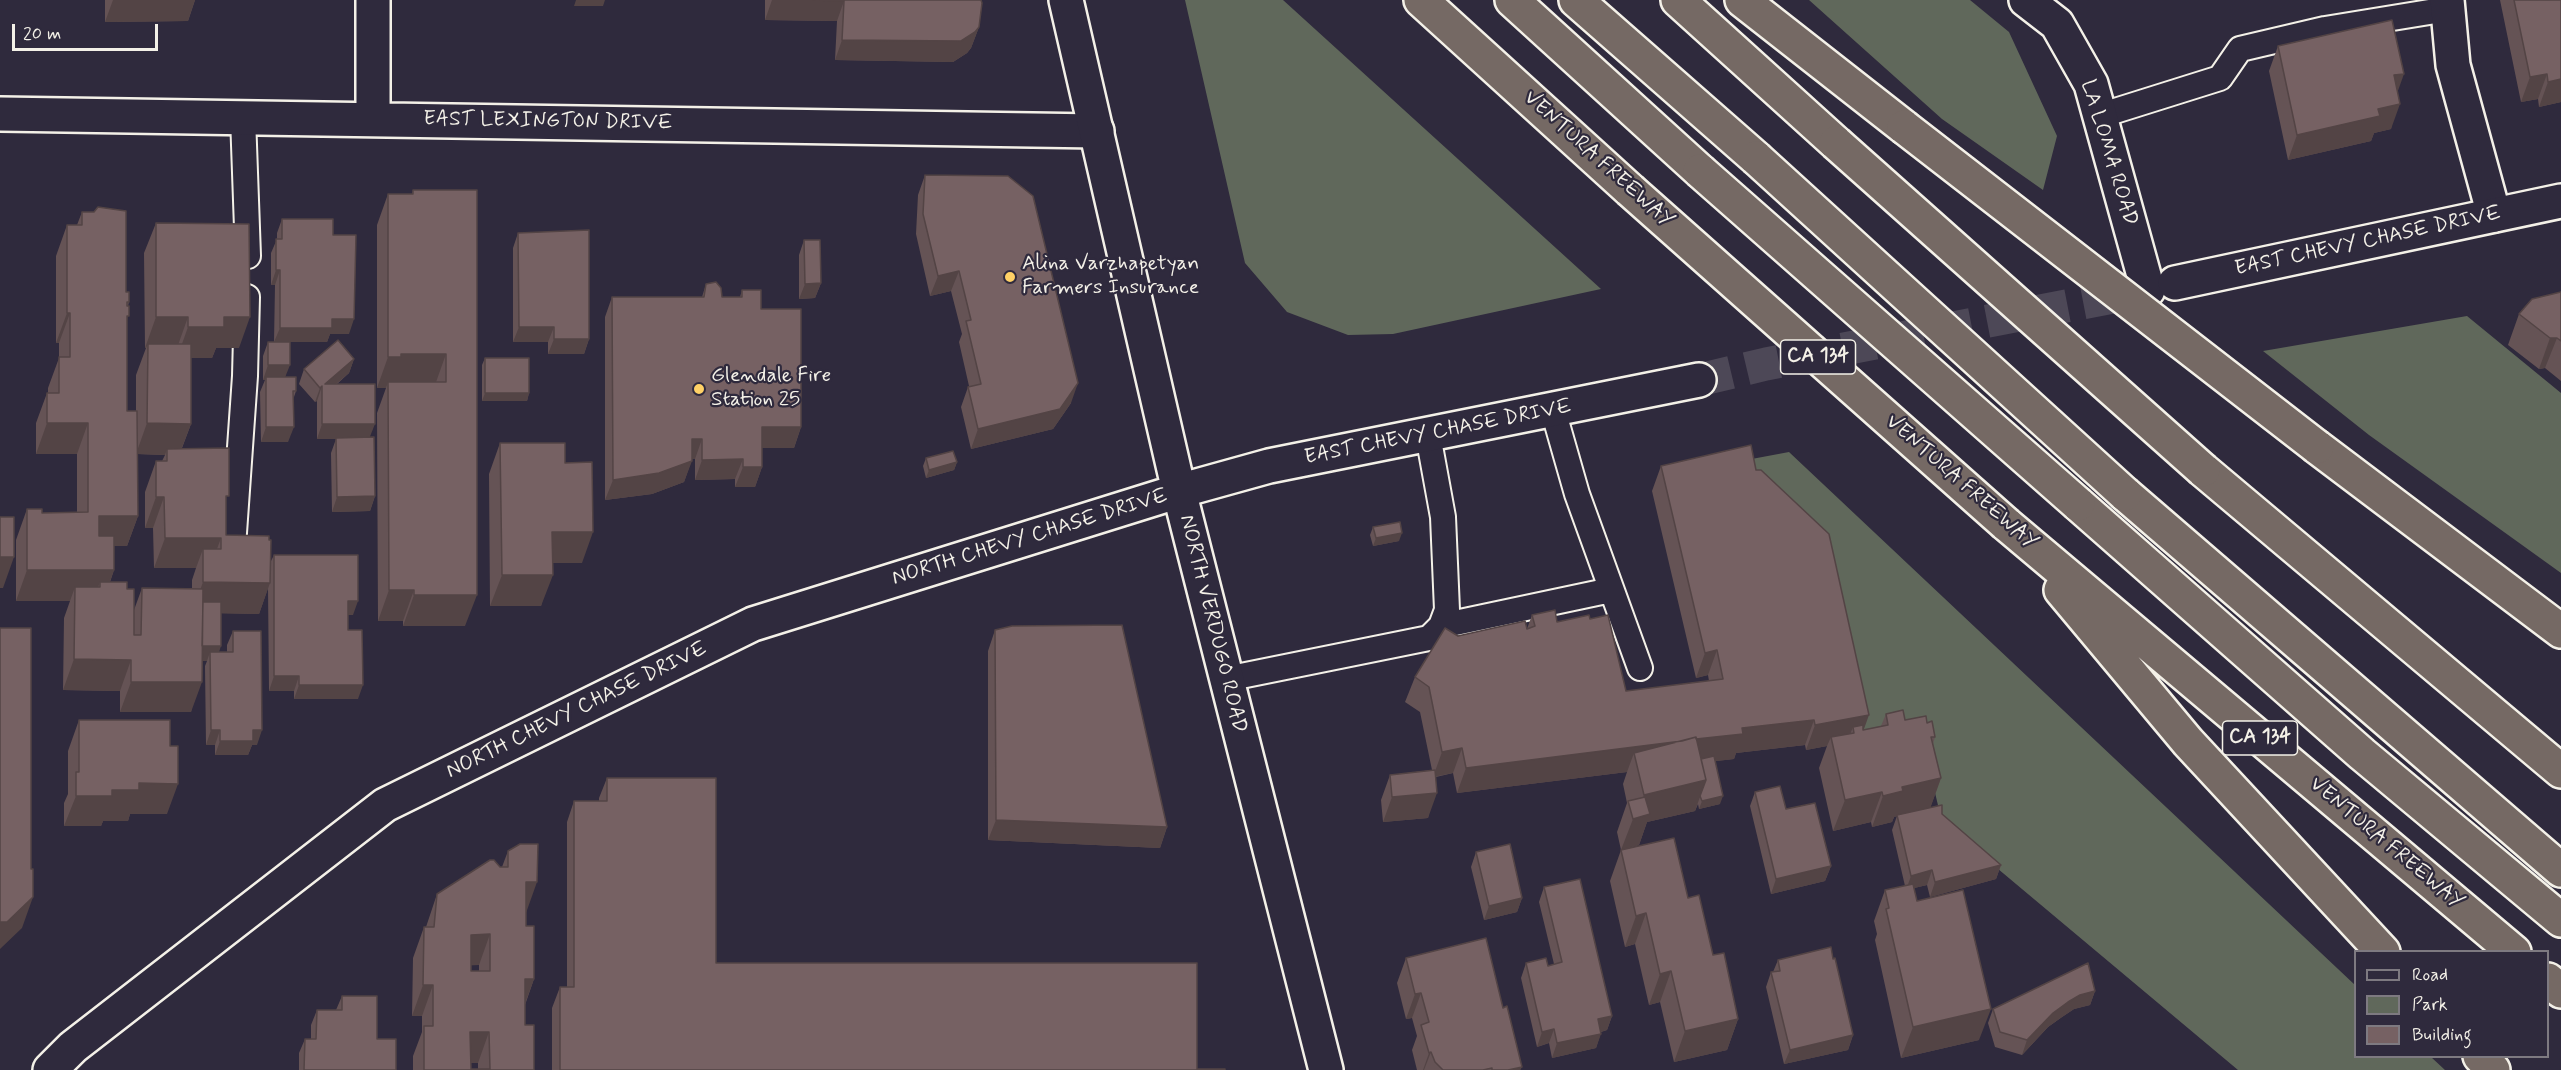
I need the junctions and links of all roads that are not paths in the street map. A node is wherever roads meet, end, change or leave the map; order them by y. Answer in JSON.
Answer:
{"nodes":[{"id":1,"x":373,"y":0,"type":"edge"},
{"id":2,"x":1066,"y":0,"type":"edge"},
{"id":3,"x":1421,"y":0,"type":"edge"},
{"id":4,"x":1512,"y":0,"type":"edge"},
{"id":5,"x":1576,"y":0,"type":"edge"},
{"id":6,"x":1678,"y":0,"type":"edge"},
{"id":7,"x":1742,"y":0,"type":"edge"},
{"id":8,"x":2026,"y":0,"type":"edge"},
{"id":9,"x":2447,"y":4,"type":"edge"},
{"id":10,"x":0,"y":114,"type":"edge"},
{"id":11,"x":2099,"y":116,"type":"junction"},
{"id":12,"x":243,"y":117,"type":"junction"},
{"id":13,"x":373,"y":119,"type":"junction"},
{"id":14,"x":1097,"y":131,"type":"junction"},
{"id":15,"x":2561,"y":201,"type":"edge"},
{"id":16,"x":2494,"y":215,"type":"junction"},
{"id":17,"x":2162,"y":287,"type":"joint"},
{"id":18,"x":1699,"y":380,"type":"tunnel mouth"},
{"id":19,"x":1553,"y":410,"type":"junction"},
{"id":20,"x":1428,"y":435,"type":"junction"},
{"id":21,"x":1179,"y":491,"type":"junction"},
{"id":22,"x":2006,"y":524,"type":"junction"},
{"id":23,"x":233,"y":547,"type":"edge"},
{"id":24,"x":1611,"y":590,"type":"junction"},
{"id":25,"x":1441,"y":626,"type":"junction"},
{"id":26,"x":2561,"y":631,"type":"edge"},
{"id":27,"x":1640,"y":668,"type":"dead end"},
{"id":28,"x":1227,"y":679,"type":"junction"},
{"id":29,"x":2561,"y":771,"type":"edge"},
{"id":30,"x":2561,"y":870,"type":"edge"},
{"id":31,"x":2561,"y":920,"type":"edge"},
{"id":32,"x":2382,"y":950,"type":"edge"},
{"id":33,"x":2513,"y":950,"type":"edge"},
{"id":34,"x":2549,"y":982,"type":"edge"},
{"id":35,"x":2561,"y":992,"type":"edge"},
{"id":36,"x":2482,"y":1058,"type":"edge"},
{"id":37,"x":50,"y":1070,"type":"edge"},
{"id":38,"x":1326,"y":1070,"type":"edge"},
{"id":39,"x":2493,"y":1070,"type":"edge"}],
"edges":[{"from":1,"to":13,"type":"main road"},
{"from":2,"to":14,"type":"main road","name":"NORTH VERDUGO ROAD"},
{"from":3,"to":22,"type":"highway","name":"VENTURA FREEWAY","number":"CA 134","bridge":true},
{"from":4,"to":31,"type":"highway","bridge":true},
{"from":5,"to":30,"type":"highway","bridge":true},
{"from":6,"to":29,"type":"highway","bridge":true},
{"from":7,"to":26,"type":"highway","bridge":true},
{"from":8,"to":11,"type":"main road","name":"LA LOMA ROAD"},
{"from":9,"to":11,"type":"lane"},
{"from":9,"to":16,"type":"main road"},
{"from":10,"to":12,"type":"main road","name":"EAST LEXINGTON DRIVE"},
{"from":11,"to":17,"type":"main road","name":"LA LOMA ROAD"},
{"from":12,"to":13,"type":"main road","name":"EAST LEXINGTON DRIVE"},
{"from":12,"to":23,"type":"lane"},
{"from":13,"to":14,"type":"main road","name":"EAST LEXINGTON DRIVE"},
{"from":14,"to":21,"type":"main road","name":"NORTH VERDUGO ROAD"},
{"from":15,"to":16,"type":"main road","name":"EAST CHEVY CHASE DRIVE"},
{"from":16,"to":17,"type":"main road","name":"EAST CHEVY CHASE DRIVE"},
{"from":18,"to":19,"type":"main road","name":"EAST CHEVY CHASE DRIVE"},
{"from":19,"to":20,"type":"main road","name":"EAST CHEVY CHASE DRIVE"},
{"from":19,"to":24,"type":"lane"},
{"from":20,"to":21,"type":"main road","name":"EAST CHEVY CHASE DRIVE"},
{"from":20,"to":25,"type":"lane"},
{"from":21,"to":28,"type":"main road","name":"NORTH VERDUGO ROAD"},
{"from":21,"to":37,"type":"main road","name":"NORTH CHEVY CHASE DRIVE"},
{"from":22,"to":32,"type":"highway"},
{"from":22,"to":33,"type":"highway","name":"VENTURA FREEWAY","number":"CA 134"},
{"from":24,"to":25,"type":"lane"},
{"from":24,"to":27,"type":"lane"},
{"from":25,"to":28,"type":"lane"},
{"from":28,"to":38,"type":"main road","name":"NORTH VERDUGO ROAD"},
{"from":34,"to":35,"type":"highway"},
{"from":36,"to":39,"type":"highway"}]}
